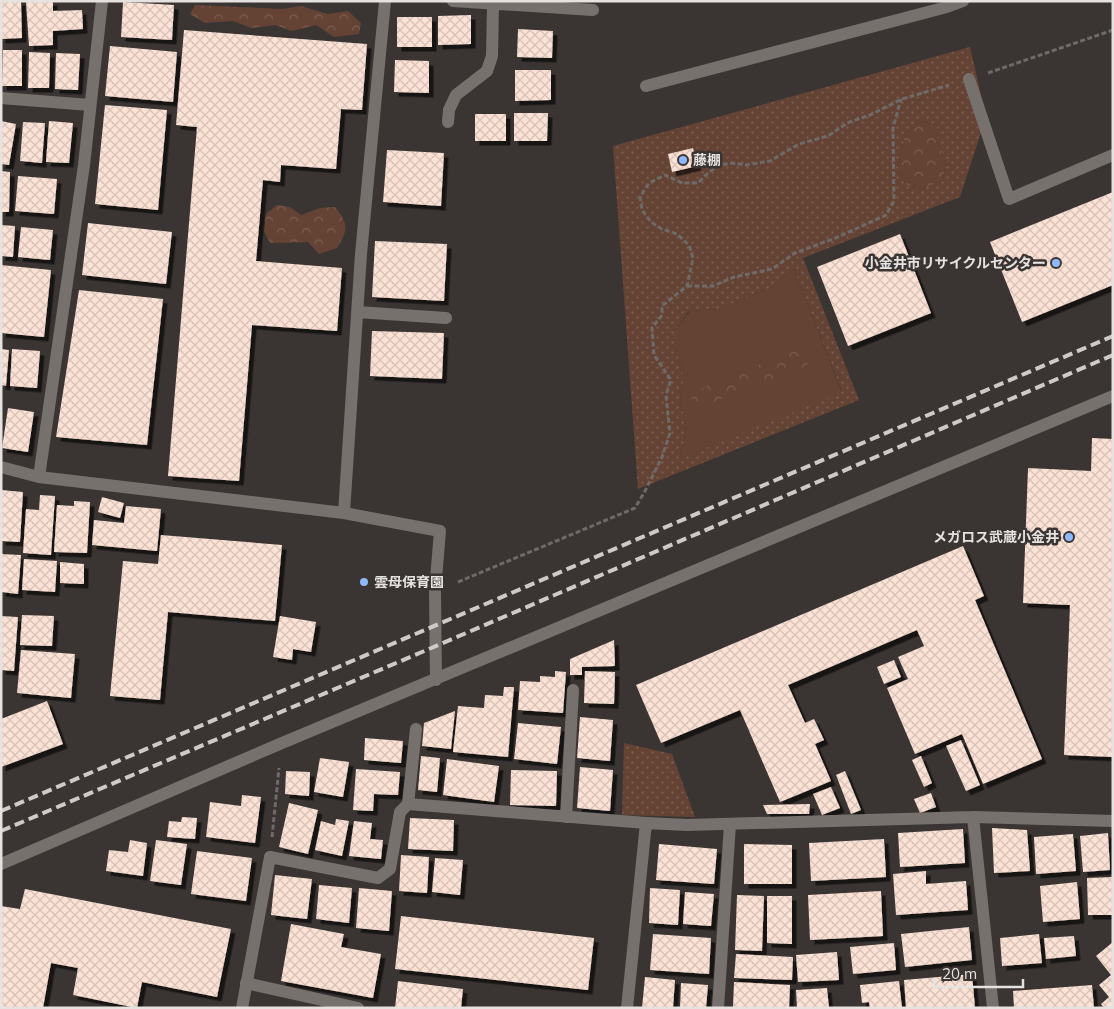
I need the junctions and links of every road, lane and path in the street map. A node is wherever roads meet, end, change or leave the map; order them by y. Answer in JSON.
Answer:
{"nodes":[{"id":1,"x":102,"y":1,"type":"edge"},
{"id":2,"x":385,"y":1,"type":"edge"},
{"id":3,"x":453,"y":1,"type":"edge"},
{"id":4,"x":963,"y":1,"type":"edge"},
{"id":5,"x":947,"y":4,"type":"edge"},
{"id":6,"x":493,"y":5,"type":"junction"},
{"id":7,"x":593,"y":10,"type":"dead end"},
{"id":8,"x":1113,"y":30,"type":"edge"},
{"id":9,"x":969,"y":78,"type":"junction"},
{"id":10,"x":646,"y":86,"type":"dead end"},
{"id":11,"x":1,"y":98,"type":"edge"},
{"id":12,"x":902,"y":99,"type":"junction"},
{"id":13,"x":90,"y":105,"type":"junction"},
{"id":14,"x":448,"y":122,"type":"dead end"},
{"id":15,"x":1113,"y":155,"type":"edge"},
{"id":16,"x":686,"y":286,"type":"junction"},
{"id":17,"x":357,"y":312,"type":"junction"},
{"id":18,"x":446,"y":318,"type":"dead end"},
{"id":19,"x":1113,"y":396,"type":"edge"},
{"id":20,"x":1,"y":468,"type":"edge"},
{"id":21,"x":38,"y":477,"type":"junction"},
{"id":22,"x":344,"y":513,"type":"junction"},
{"id":23,"x":435,"y":591,"type":"junction"},
{"id":24,"x":436,"y":680,"type":"junction"},
{"id":25,"x":573,"y":690,"type":"dead end"},
{"id":26,"x":416,"y":730,"type":"dead end"},
{"id":27,"x":282,"y":743,"type":"junction"},
{"id":28,"x":408,"y":804,"type":"junction"},
{"id":29,"x":973,"y":816,"type":"junction"},
{"id":30,"x":566,"y":817,"type":"junction"},
{"id":31,"x":1113,"y":821,"type":"edge"},
{"id":32,"x":646,"y":823,"type":"junction"},
{"id":33,"x":730,"y":824,"type":"junction"},
{"id":34,"x":270,"y":857,"type":"junction"},
{"id":35,"x":1,"y":864,"type":"edge"},
{"id":36,"x":246,"y":983,"type":"junction"},
{"id":37,"x":242,"y":1008,"type":"edge"},
{"id":38,"x":358,"y":1008,"type":"edge"},
{"id":39,"x":627,"y":1008,"type":"edge"},
{"id":40,"x":718,"y":1008,"type":"edge"},
{"id":41,"x":993,"y":1008,"type":"edge"}],
"edges":[{"from":1,"to":13,"type":"street"},
{"from":2,"to":17,"type":"street"},
{"from":3,"to":6,"type":"street"},
{"from":4,"to":5,"type":"street"},
{"from":5,"to":10,"type":"street"},
{"from":6,"to":7,"type":"street"},
{"from":6,"to":14,"type":"street"},
{"from":8,"to":9,"type":"path"},
{"from":9,"to":12,"type":"path"},
{"from":9,"to":15,"type":"street"},
{"from":11,"to":13,"type":"street"},
{"from":12,"to":16,"type":"path"},
{"from":12,"to":16,"type":"path"},
{"from":13,"to":21,"type":"street"},
{"from":16,"to":23,"type":"path"},
{"from":17,"to":18,"type":"street"},
{"from":17,"to":22,"type":"street"},
{"from":19,"to":24,"type":"street"},
{"from":20,"to":21,"type":"street"},
{"from":21,"to":22,"type":"street"},
{"from":22,"to":23,"type":"street"},
{"from":23,"to":24,"type":"street"},
{"from":24,"to":27,"type":"street"},
{"from":25,"to":30,"type":"street"},
{"from":26,"to":28,"type":"street"},
{"from":27,"to":34,"type":"path"},
{"from":27,"to":35,"type":"street"},
{"from":28,"to":30,"type":"street"},
{"from":28,"to":34,"type":"street"},
{"from":29,"to":31,"type":"street"},
{"from":29,"to":33,"type":"street"},
{"from":29,"to":41,"type":"street"},
{"from":30,"to":32,"type":"street"},
{"from":32,"to":33,"type":"street"},
{"from":32,"to":39,"type":"street"},
{"from":33,"to":40,"type":"street"},
{"from":34,"to":36,"type":"street"},
{"from":36,"to":37,"type":"street"},
{"from":36,"to":38,"type":"street"}]}
